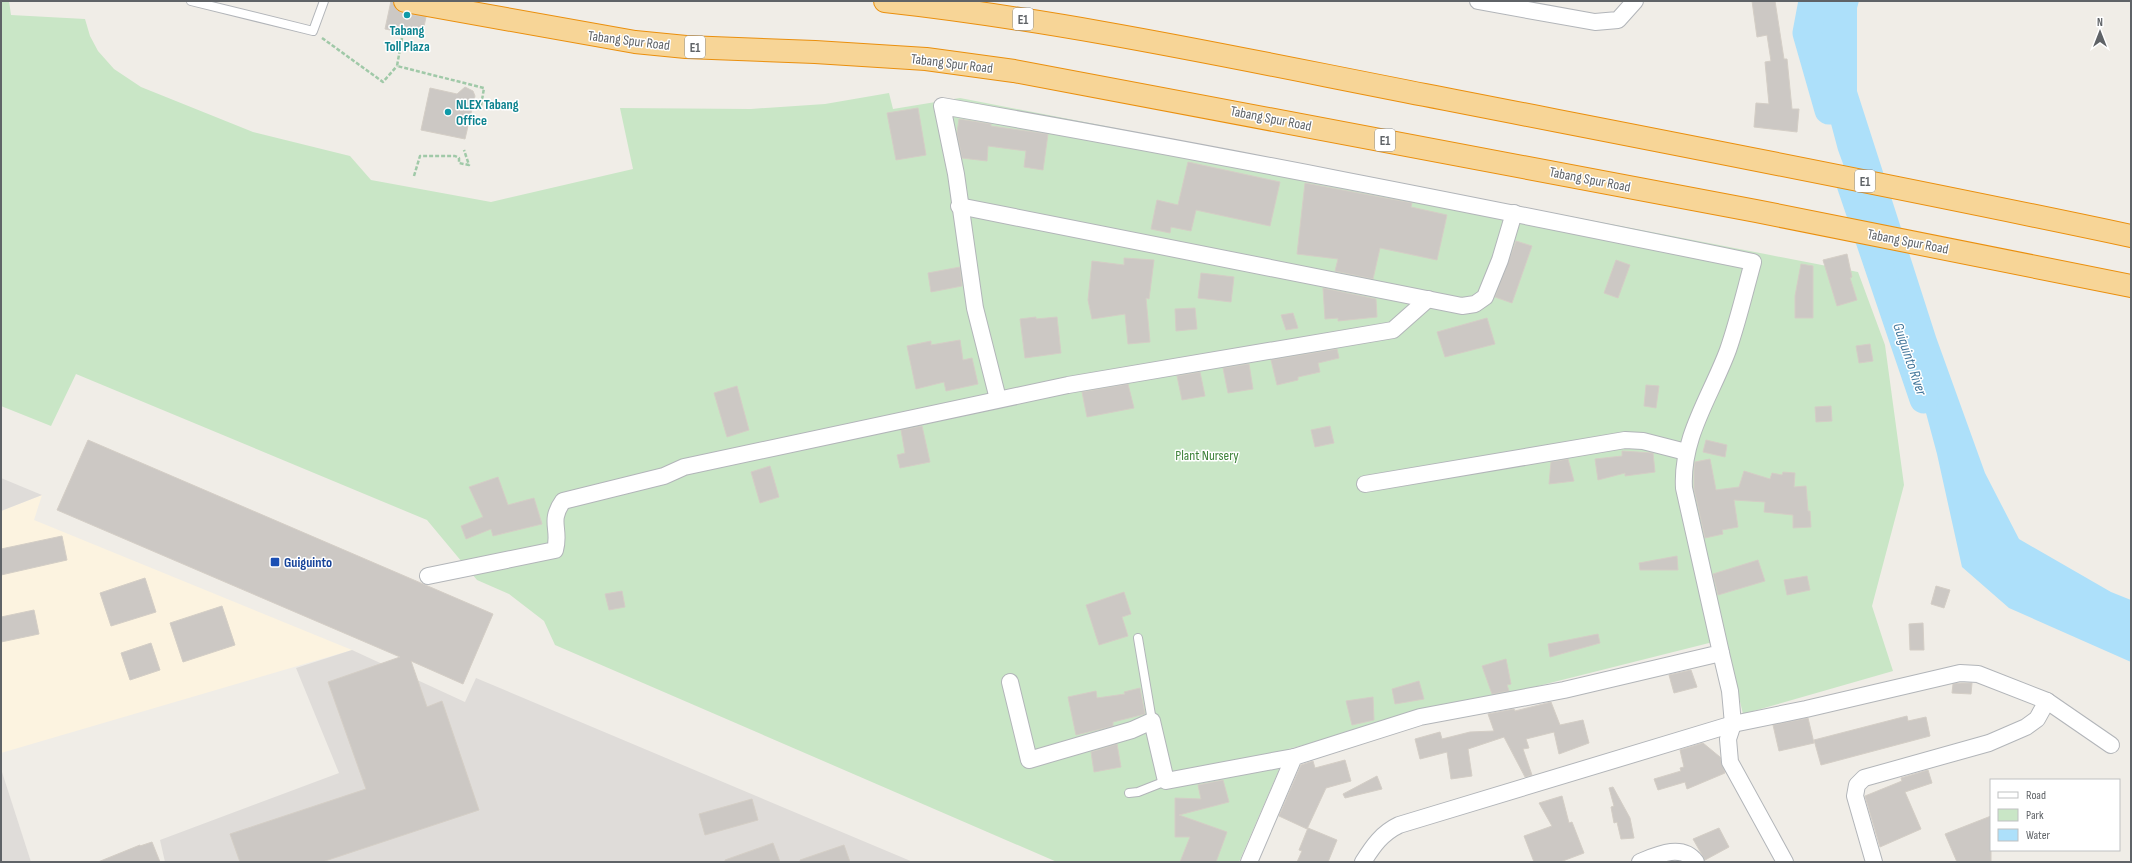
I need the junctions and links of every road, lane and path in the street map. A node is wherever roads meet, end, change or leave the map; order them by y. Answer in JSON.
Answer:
{"nodes":[{"id":1,"x":191,"y":1,"type":"edge"},
{"id":2,"x":324,"y":1,"type":"edge"},
{"id":3,"x":405,"y":1,"type":"edge"},
{"id":4,"x":885,"y":1,"type":"edge"},
{"id":5,"x":1478,"y":1,"type":"edge"},
{"id":6,"x":1635,"y":1,"type":"edge"},
{"id":7,"x":313,"y":31,"type":"junction"},
{"id":8,"x":403,"y":32,"type":"dead end"},
{"id":9,"x":398,"y":66,"type":"junction"},
{"id":10,"x":473,"y":104,"type":"dead end"},
{"id":11,"x":464,"y":150,"type":"dead end"},
{"id":12,"x":414,"y":176,"type":"dead end"},
{"id":13,"x":959,"y":206,"type":"junction"},
{"id":14,"x":1514,"y":213,"type":"junction"},
{"id":15,"x":2131,"y":236,"type":"edge"},
{"id":16,"x":2131,"y":286,"type":"edge"},
{"id":17,"x":1428,"y":298,"type":"junction"},
{"id":18,"x":998,"y":399,"type":"junction"},
{"id":19,"x":1686,"y":452,"type":"junction"},
{"id":20,"x":1365,"y":484,"type":"dead end"},
{"id":21,"x":428,"y":576,"type":"dead end"},
{"id":22,"x":1138,"y":638,"type":"dead end"},
{"id":23,"x":1721,"y":653,"type":"junction"},
{"id":24,"x":1010,"y":682,"type":"dead end"},
{"id":25,"x":2047,"y":701,"type":"junction"},
{"id":26,"x":1152,"y":720,"type":"junction"},
{"id":27,"x":1733,"y":724,"type":"junction"},
{"id":28,"x":2111,"y":745,"type":"dead end"},
{"id":29,"x":1294,"y":757,"type":"junction"},
{"id":30,"x":1166,"y":781,"type":"junction"},
{"id":31,"x":1129,"y":793,"type":"dead end"},
{"id":32,"x":1249,"y":862,"type":"edge"},
{"id":33,"x":1363,"y":862,"type":"edge"},
{"id":34,"x":1640,"y":862,"type":"edge"},
{"id":35,"x":1696,"y":862,"type":"edge"},
{"id":36,"x":1785,"y":862,"type":"edge"},
{"id":37,"x":1874,"y":862,"type":"edge"}],
"edges":[{"from":1,"to":7,"type":"lane"},
{"from":2,"to":7,"type":"lane"},
{"from":3,"to":16,"type":"highway","name":"Tabang Spur Road","number":"E1"},
{"from":4,"to":15,"type":"highway","number":"E1"},
{"from":5,"to":6,"type":"street"},
{"from":7,"to":9,"type":"path"},
{"from":8,"to":9,"type":"path"},
{"from":9,"to":10,"type":"path"},
{"from":11,"to":12,"type":"path"},
{"from":13,"to":14,"type":"street"},
{"from":13,"to":17,"type":"street"},
{"from":13,"to":18,"type":"street"},
{"from":14,"to":17,"type":"street"},
{"from":14,"to":19,"type":"street"},
{"from":17,"to":18,"type":"street"},
{"from":18,"to":21,"type":"street"},
{"from":19,"to":20,"type":"street"},
{"from":19,"to":23,"type":"street"},
{"from":22,"to":26,"type":"lane"},
{"from":23,"to":27,"type":"street"},
{"from":23,"to":29,"type":"street"},
{"from":24,"to":26,"type":"street"},
{"from":25,"to":27,"type":"street"},
{"from":25,"to":28,"type":"street"},
{"from":25,"to":37,"type":"street"},
{"from":26,"to":30,"type":"street"},
{"from":27,"to":33,"type":"street"},
{"from":27,"to":36,"type":"street"},
{"from":29,"to":30,"type":"street"},
{"from":29,"to":32,"type":"street"},
{"from":30,"to":31,"type":"lane"},
{"from":34,"to":35,"type":"street"}]}
